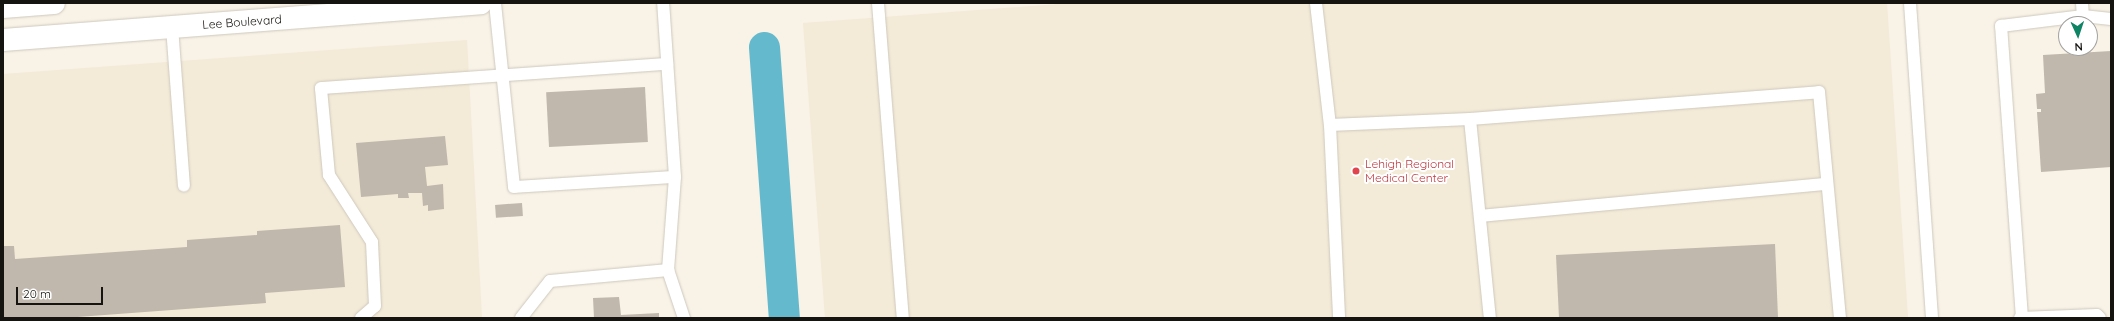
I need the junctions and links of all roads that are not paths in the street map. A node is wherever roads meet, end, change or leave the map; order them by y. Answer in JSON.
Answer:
{"nodes":[{"id":1,"x":54,"y":3,"type":"edge"},
{"id":2,"x":482,"y":3,"type":"edge"},
{"id":3,"x":495,"y":3,"type":"edge"},
{"id":4,"x":663,"y":3,"type":"edge"},
{"id":5,"x":878,"y":3,"type":"edge"},
{"id":6,"x":1316,"y":3,"type":"edge"},
{"id":7,"x":1910,"y":3,"type":"edge"},
{"id":8,"x":2082,"y":3,"type":"edge"},
{"id":9,"x":3,"y":7,"type":"edge"},
{"id":10,"x":2083,"y":16,"type":"edge"},
{"id":11,"x":2098,"y":18,"type":"edge"},
{"id":12,"x":2058,"y":19,"type":"edge"},
{"id":13,"x":2111,"y":19,"type":"edge"},
{"id":14,"x":172,"y":27,"type":"junction"},
{"id":15,"x":3,"y":40,"type":"edge"},
{"id":16,"x":667,"y":64,"type":"junction"},
{"id":17,"x":503,"y":76,"type":"junction"},
{"id":18,"x":1470,"y":119,"type":"junction"},
{"id":19,"x":1330,"y":125,"type":"junction"},
{"id":20,"x":675,"y":177,"type":"junction"},
{"id":21,"x":1827,"y":184,"type":"junction"},
{"id":22,"x":184,"y":186,"type":"dead end"},
{"id":23,"x":1480,"y":216,"type":"junction"},
{"id":24,"x":668,"y":270,"type":"junction"},
{"id":25,"x":361,"y":318,"type":"edge"},
{"id":26,"x":521,"y":318,"type":"edge"},
{"id":27,"x":684,"y":318,"type":"edge"},
{"id":28,"x":903,"y":318,"type":"edge"},
{"id":29,"x":1339,"y":318,"type":"edge"},
{"id":30,"x":1490,"y":318,"type":"edge"},
{"id":31,"x":1840,"y":318,"type":"edge"},
{"id":32,"x":1932,"y":318,"type":"edge"},
{"id":33,"x":2021,"y":318,"type":"edge"},
{"id":34,"x":2100,"y":318,"type":"edge"}],
"edges":[{"from":1,"to":9,"type":"main road"},
{"from":2,"to":14,"type":"main road","name":"Lee Boulevard"},
{"from":3,"to":17,"type":"lane"},
{"from":4,"to":16,"type":"lane"},
{"from":5,"to":28,"type":"lane"},
{"from":6,"to":19,"type":"lane"},
{"from":7,"to":32,"type":"lane"},
{"from":8,"to":10,"type":"lane"},
{"from":11,"to":13,"type":"lane"},
{"from":12,"to":33,"type":"lane"},
{"from":14,"to":15,"type":"main road","name":"Lee Boulevard"},
{"from":14,"to":22,"type":"lane"},
{"from":16,"to":17,"type":"lane"},
{"from":16,"to":20,"type":"lane"},
{"from":17,"to":20,"type":"lane"},
{"from":17,"to":25,"type":"lane"},
{"from":18,"to":19,"type":"lane"},
{"from":18,"to":21,"type":"lane"},
{"from":18,"to":23,"type":"lane"},
{"from":19,"to":29,"type":"lane"},
{"from":20,"to":24,"type":"lane"},
{"from":21,"to":23,"type":"lane"},
{"from":21,"to":31,"type":"lane"},
{"from":23,"to":30,"type":"lane"},
{"from":24,"to":26,"type":"lane"},
{"from":24,"to":27,"type":"lane"},
{"from":33,"to":34,"type":"lane"}]}
